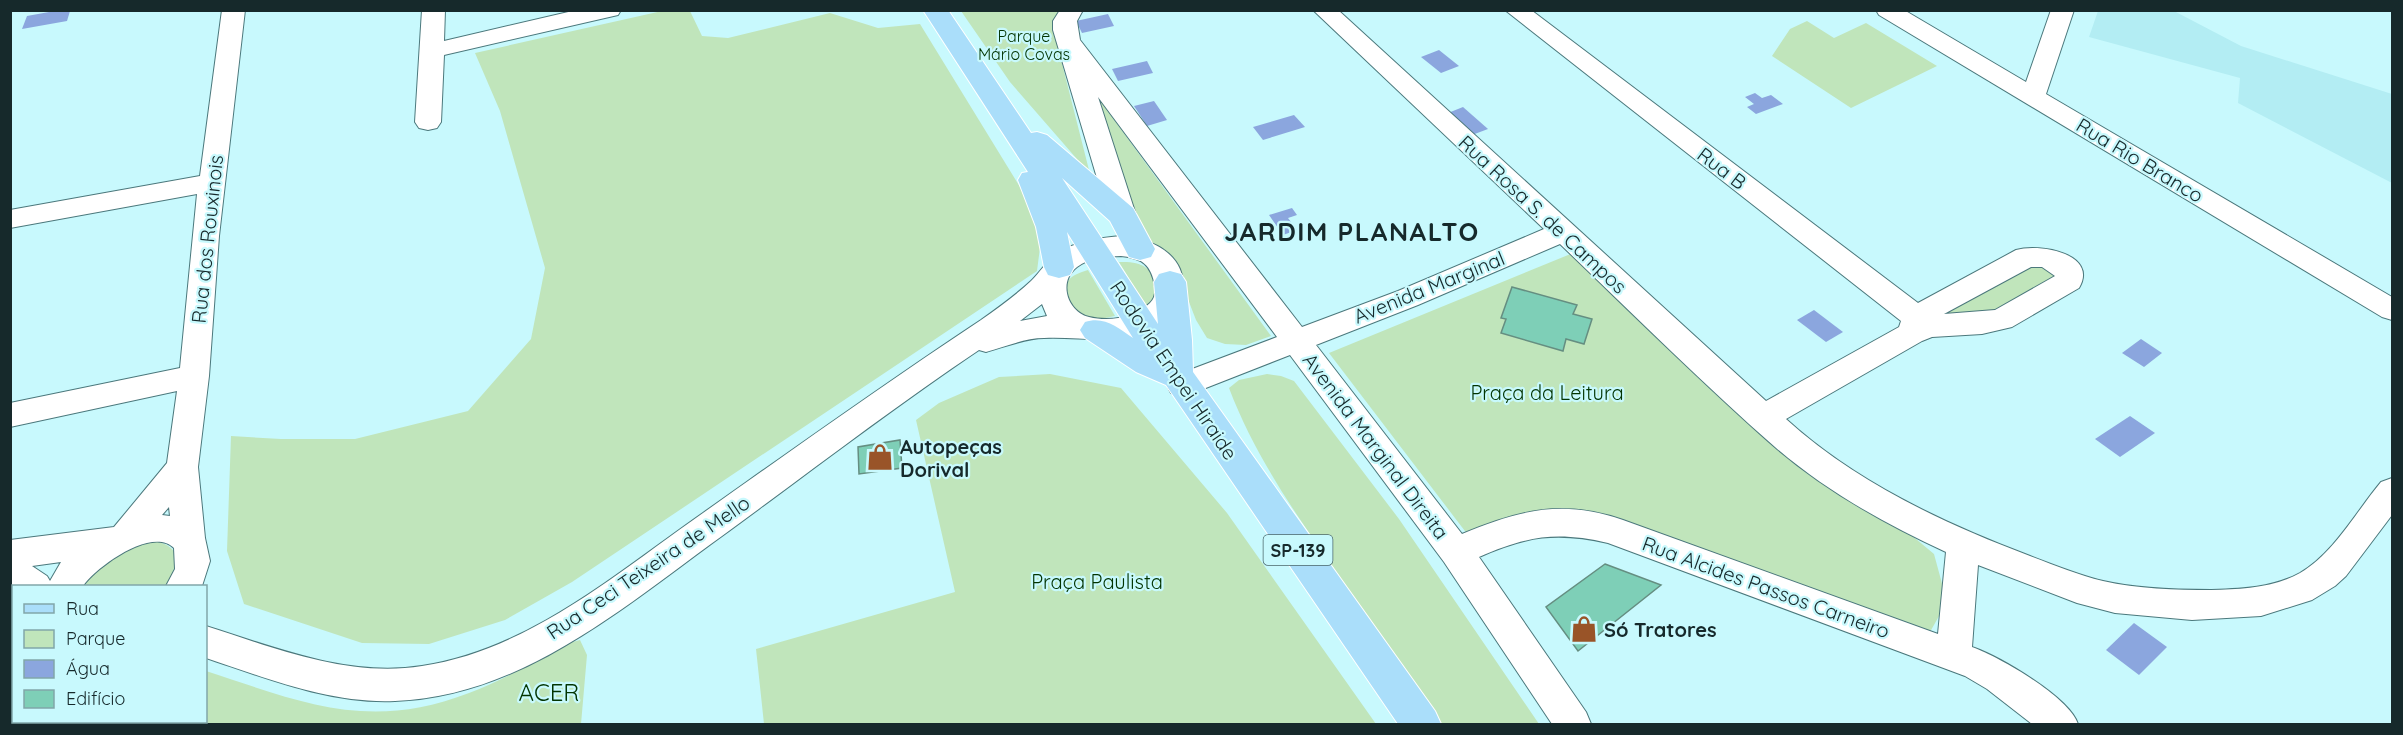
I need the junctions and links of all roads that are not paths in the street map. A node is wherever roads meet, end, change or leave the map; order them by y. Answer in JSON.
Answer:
{"nodes":[{"id":1,"x":234,"y":10,"type":"edge"},
{"id":2,"x":434,"y":10,"type":"edge"},
{"id":3,"x":610,"y":10,"type":"edge"},
{"id":4,"x":935,"y":10,"type":"edge"},
{"id":5,"x":1072,"y":10,"type":"edge"},
{"id":6,"x":1324,"y":10,"type":"edge"},
{"id":7,"x":1516,"y":10,"type":"edge"},
{"id":8,"x":1887,"y":10,"type":"edge"},
{"id":9,"x":2063,"y":10,"type":"edge"},
{"id":10,"x":1070,"y":43,"type":"junction"},
{"id":11,"x":431,"y":51,"type":"junction"},
{"id":12,"x":2033,"y":97,"type":"junction"},
{"id":13,"x":1002,"y":110,"type":"junction"},
{"id":14,"x":428,"y":122,"type":"dead end"},
{"id":15,"x":213,"y":183,"type":"junction"},
{"id":16,"x":1122,"y":216,"type":"junction"},
{"id":17,"x":10,"y":219,"type":"edge"},
{"id":18,"x":1563,"y":232,"type":"junction"},
{"id":19,"x":1094,"y":249,"type":"junction"},
{"id":20,"x":1140,"y":249,"type":"junction"},
{"id":21,"x":1057,"y":270,"type":"junction"},
{"id":22,"x":1170,"y":282,"type":"junction"},
{"id":23,"x":2392,"y":310,"type":"edge"},
{"id":24,"x":1140,"y":323,"type":"junction"},
{"id":25,"x":1089,"y":329,"type":"junction"},
{"id":26,"x":1295,"y":340,"type":"junction"},
{"id":27,"x":952,"y":354,"type":"junction"},
{"id":28,"x":194,"y":376,"type":"junction"},
{"id":29,"x":1179,"y":380,"type":"junction"},
{"id":30,"x":10,"y":415,"type":"edge"},
{"id":31,"x":1762,"y":418,"type":"junction"},
{"id":32,"x":182,"y":467,"type":"junction"},
{"id":33,"x":2392,"y":491,"type":"edge"},
{"id":34,"x":118,"y":539,"type":"junction"},
{"id":35,"x":1963,"y":545,"type":"junction"},
{"id":36,"x":1456,"y":552,"type":"junction"},
{"id":37,"x":10,"y":554,"type":"edge"},
{"id":38,"x":10,"y":569,"type":"edge"},
{"id":39,"x":190,"y":570,"type":"edge"},
{"id":40,"x":34,"y":585,"type":"edge"},
{"id":41,"x":65,"y":585,"type":"edge"},
{"id":42,"x":207,"y":642,"type":"edge"},
{"id":43,"x":1954,"y":656,"type":"junction"},
{"id":44,"x":1421,"y":724,"type":"edge"},
{"id":45,"x":1573,"y":724,"type":"edge"},
{"id":46,"x":2060,"y":724,"type":"edge"}],
"edges":[{"from":1,"to":15,"type":"street","name":"Rua dos Rouxinois"},
{"from":2,"to":11,"type":"street"},
{"from":3,"to":11,"type":"street"},
{"from":4,"to":13,"type":"main road","name":"Rodovia Empei Hiraide","number":"SP-139"},
{"from":5,"to":10,"type":"street"},
{"from":6,"to":18,"type":"street","name":"Rua Rosa S. de Campos"},
{"from":7,"to":31,"type":"street","name":"Rua B"},
{"from":8,"to":12,"type":"street","name":"Rua Rio Branco"},
{"from":9,"to":12,"type":"street"},
{"from":10,"to":16,"type":"street"},
{"from":10,"to":26,"type":"street","name":"Avenida Marginal Direita"},
{"from":11,"to":14,"type":"street"},
{"from":12,"to":23,"type":"street","name":"Rua Rio Branco"},
{"from":13,"to":16,"type":"main road"},
{"from":13,"to":19,"type":"main road","name":"Rodovia Empei Hiraide","number":"SP-139"},
{"from":13,"to":21,"type":"main road"},
{"from":15,"to":17,"type":"street"},
{"from":15,"to":28,"type":"street","name":"Rua dos Rouxinois"},
{"from":16,"to":20,"type":"main road"},
{"from":18,"to":26,"type":"street","name":"Avenida Marginal"},
{"from":18,"to":31,"type":"street","name":"Rua Rosa S. de Campos"},
{"from":19,"to":20,"type":"street"},
{"from":19,"to":21,"type":"street"},
{"from":19,"to":24,"type":"main road","name":"Rodovia Empei Hiraide","number":"SP-139"},
{"from":20,"to":22,"type":"street"},
{"from":21,"to":25,"type":"street"},
{"from":21,"to":27,"type":"street","name":"Rua Ceci Teixeira de Mello"},
{"from":22,"to":24,"type":"street"},
{"from":22,"to":29,"type":"main road"},
{"from":24,"to":25,"type":"street","name":"Rua Ceci Teixeira de Mello"},
{"from":24,"to":29,"type":"main road","name":"Rodovia Empei Hiraide","number":"SP-139"},
{"from":25,"to":27,"type":"street","name":"Rua Ceci Teixeira de Mello"},
{"from":25,"to":29,"type":"main road"},
{"from":26,"to":29,"type":"street","name":"Avenida Marginal"},
{"from":26,"to":36,"type":"street","name":"Avenida Marginal Direita"},
{"from":27,"to":42,"type":"street","name":"Rua Ceci Teixeira de Mello"},
{"from":28,"to":30,"type":"street"},
{"from":28,"to":32,"type":"street","name":"Rua dos Rouxinois"},
{"from":29,"to":44,"type":"main road","name":"Rodovia Empei Hiraide","number":"SP-139"},
{"from":31,"to":35,"type":"street","name":"Rua Rosa S. de Campos"},
{"from":32,"to":34,"type":"street"},
{"from":32,"to":39,"type":"street","name":"Rua dos Rouxinois"},
{"from":33,"to":35,"type":"street","name":"Rua Rosa S. de Campos"},
{"from":34,"to":37,"type":"street"},
{"from":34,"to":39,"type":"street"},
{"from":34,"to":41,"type":"street"},
{"from":35,"to":43,"type":"street"},
{"from":36,"to":43,"type":"street","name":"Rua Alcides Passos Carneiro"},
{"from":36,"to":45,"type":"street","name":"Avenida Marginal Direita"},
{"from":38,"to":40,"type":"street"},
{"from":43,"to":46,"type":"street","name":"Rua Alcides Passos Carneiro"}]}
